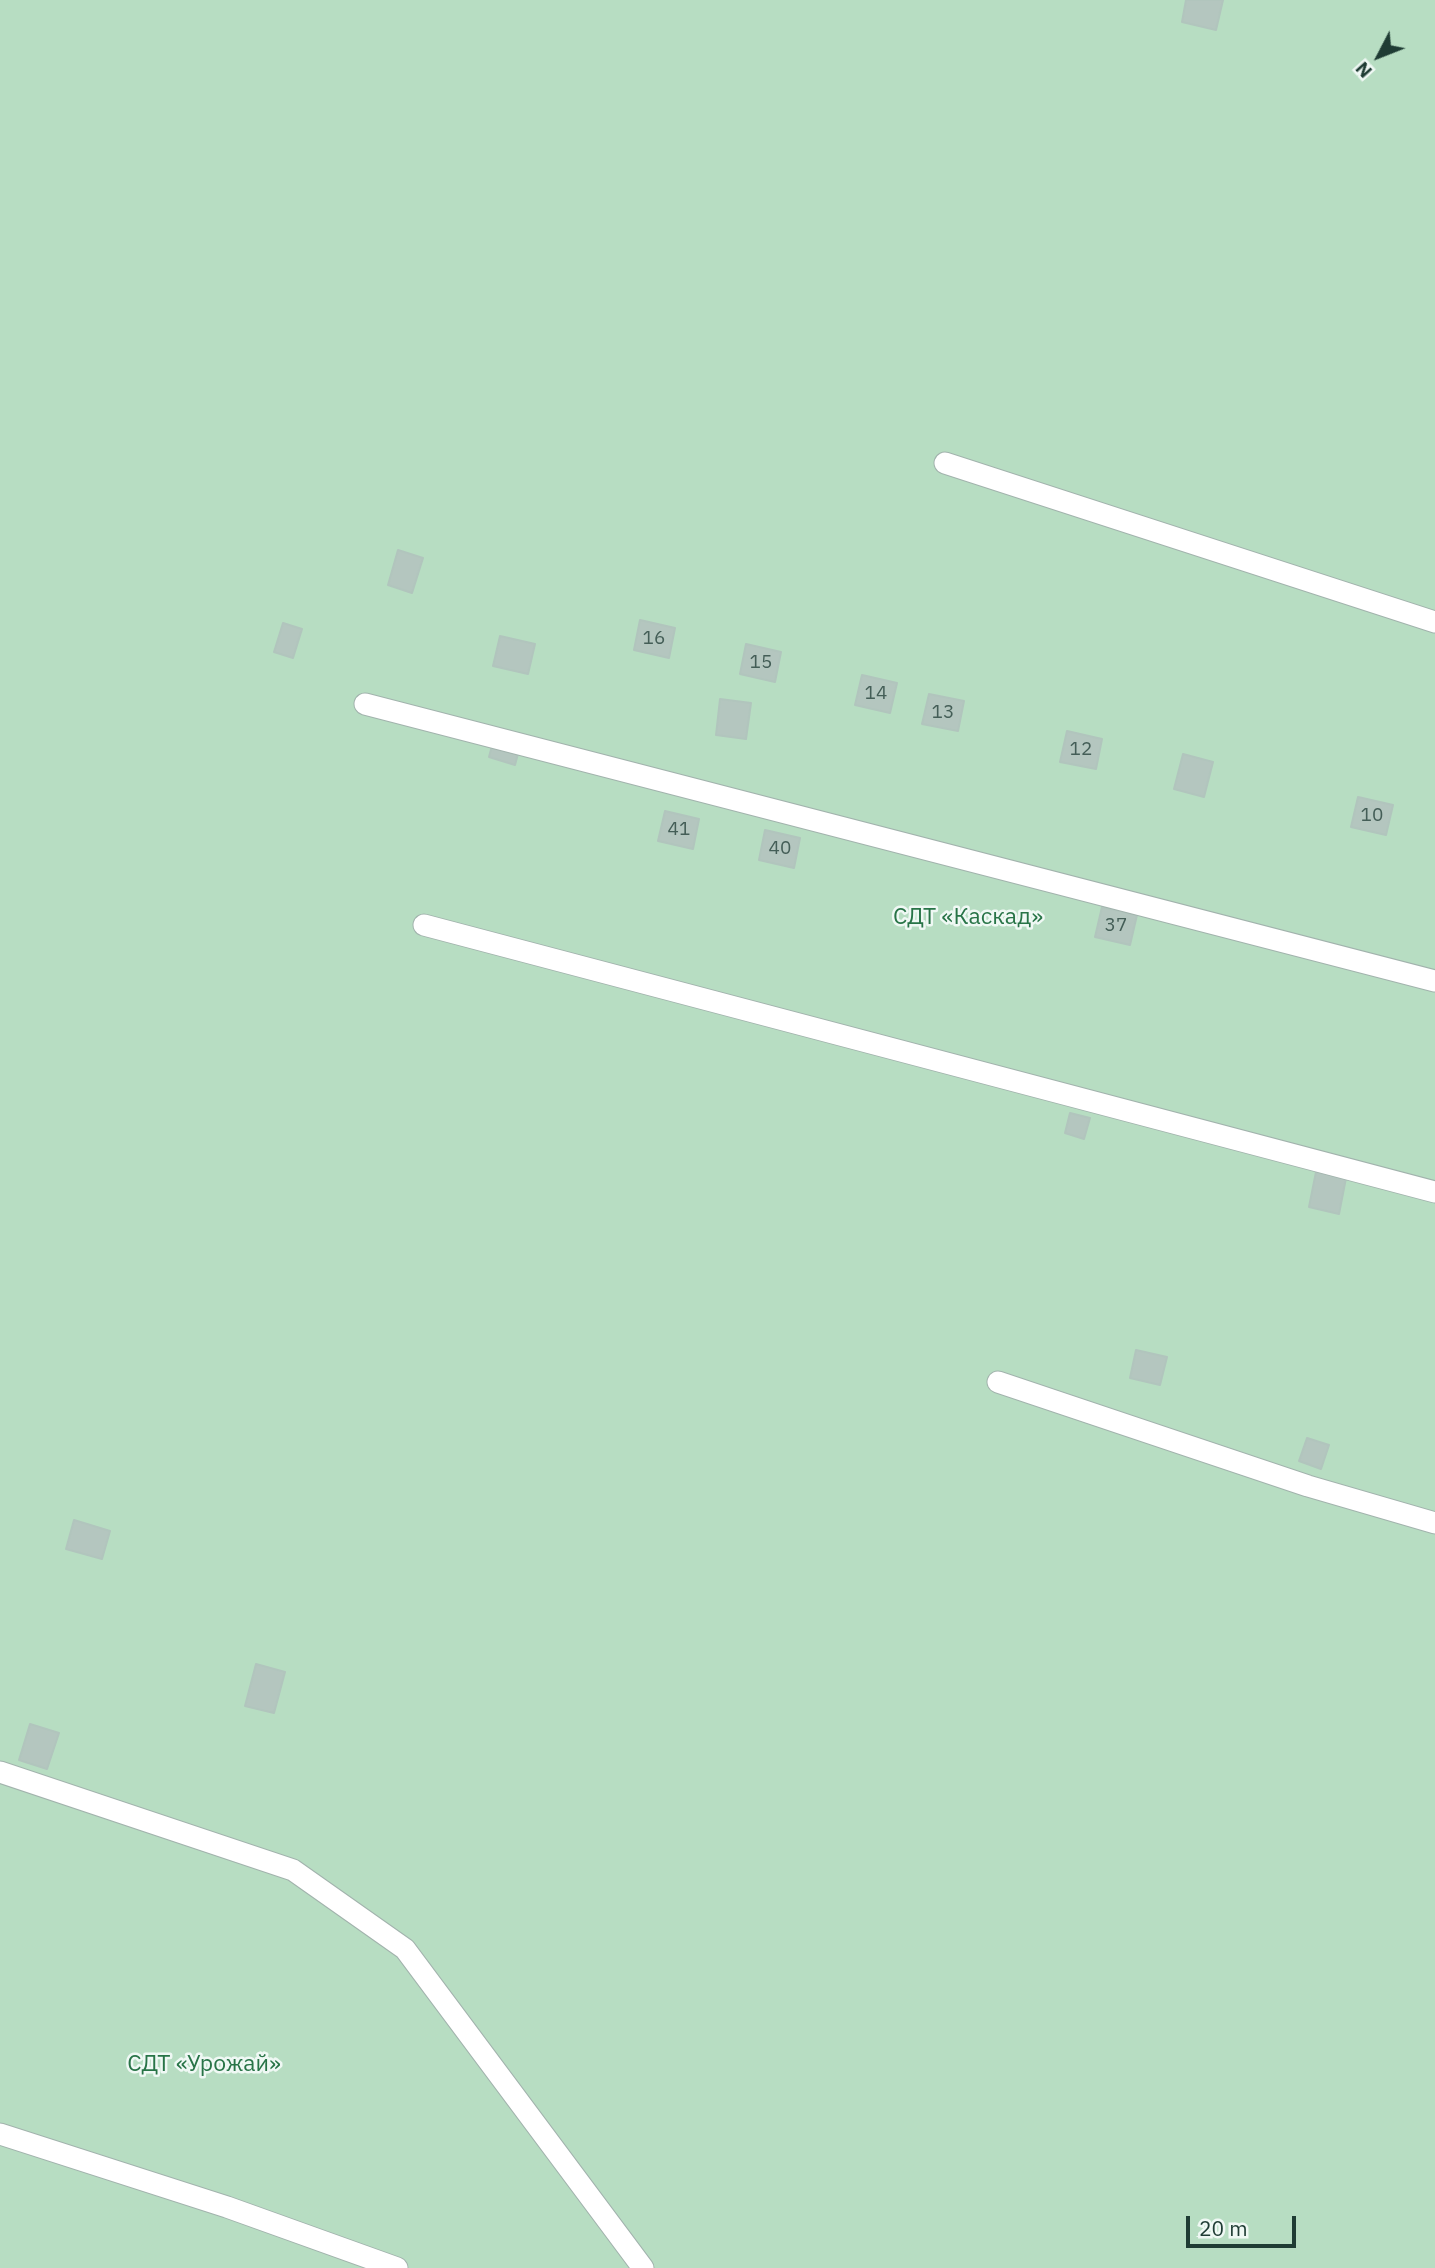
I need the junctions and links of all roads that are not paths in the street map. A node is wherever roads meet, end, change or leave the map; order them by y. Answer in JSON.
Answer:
{"nodes":[{"id":1,"x":945,"y":463,"type":"dead end"},
{"id":2,"x":1435,"y":622,"type":"edge"},
{"id":3,"x":365,"y":704,"type":"dead end"},
{"id":4,"x":424,"y":925,"type":"dead end"},
{"id":5,"x":1435,"y":981,"type":"edge"},
{"id":6,"x":1435,"y":1192,"type":"edge"},
{"id":7,"x":998,"y":1382,"type":"dead end"},
{"id":8,"x":1435,"y":1523,"type":"edge"},
{"id":9,"x":0,"y":1772,"type":"edge"},
{"id":10,"x":0,"y":2134,"type":"edge"},
{"id":11,"x":397,"y":2268,"type":"edge"},
{"id":12,"x":643,"y":2268,"type":"edge"}],
"edges":[{"from":1,"to":2,"type":"lane"},
{"from":3,"to":5,"type":"lane"},
{"from":4,"to":6,"type":"lane"},
{"from":7,"to":8,"type":"lane"},
{"from":9,"to":12,"type":"lane"},
{"from":10,"to":11,"type":"lane"}]}
